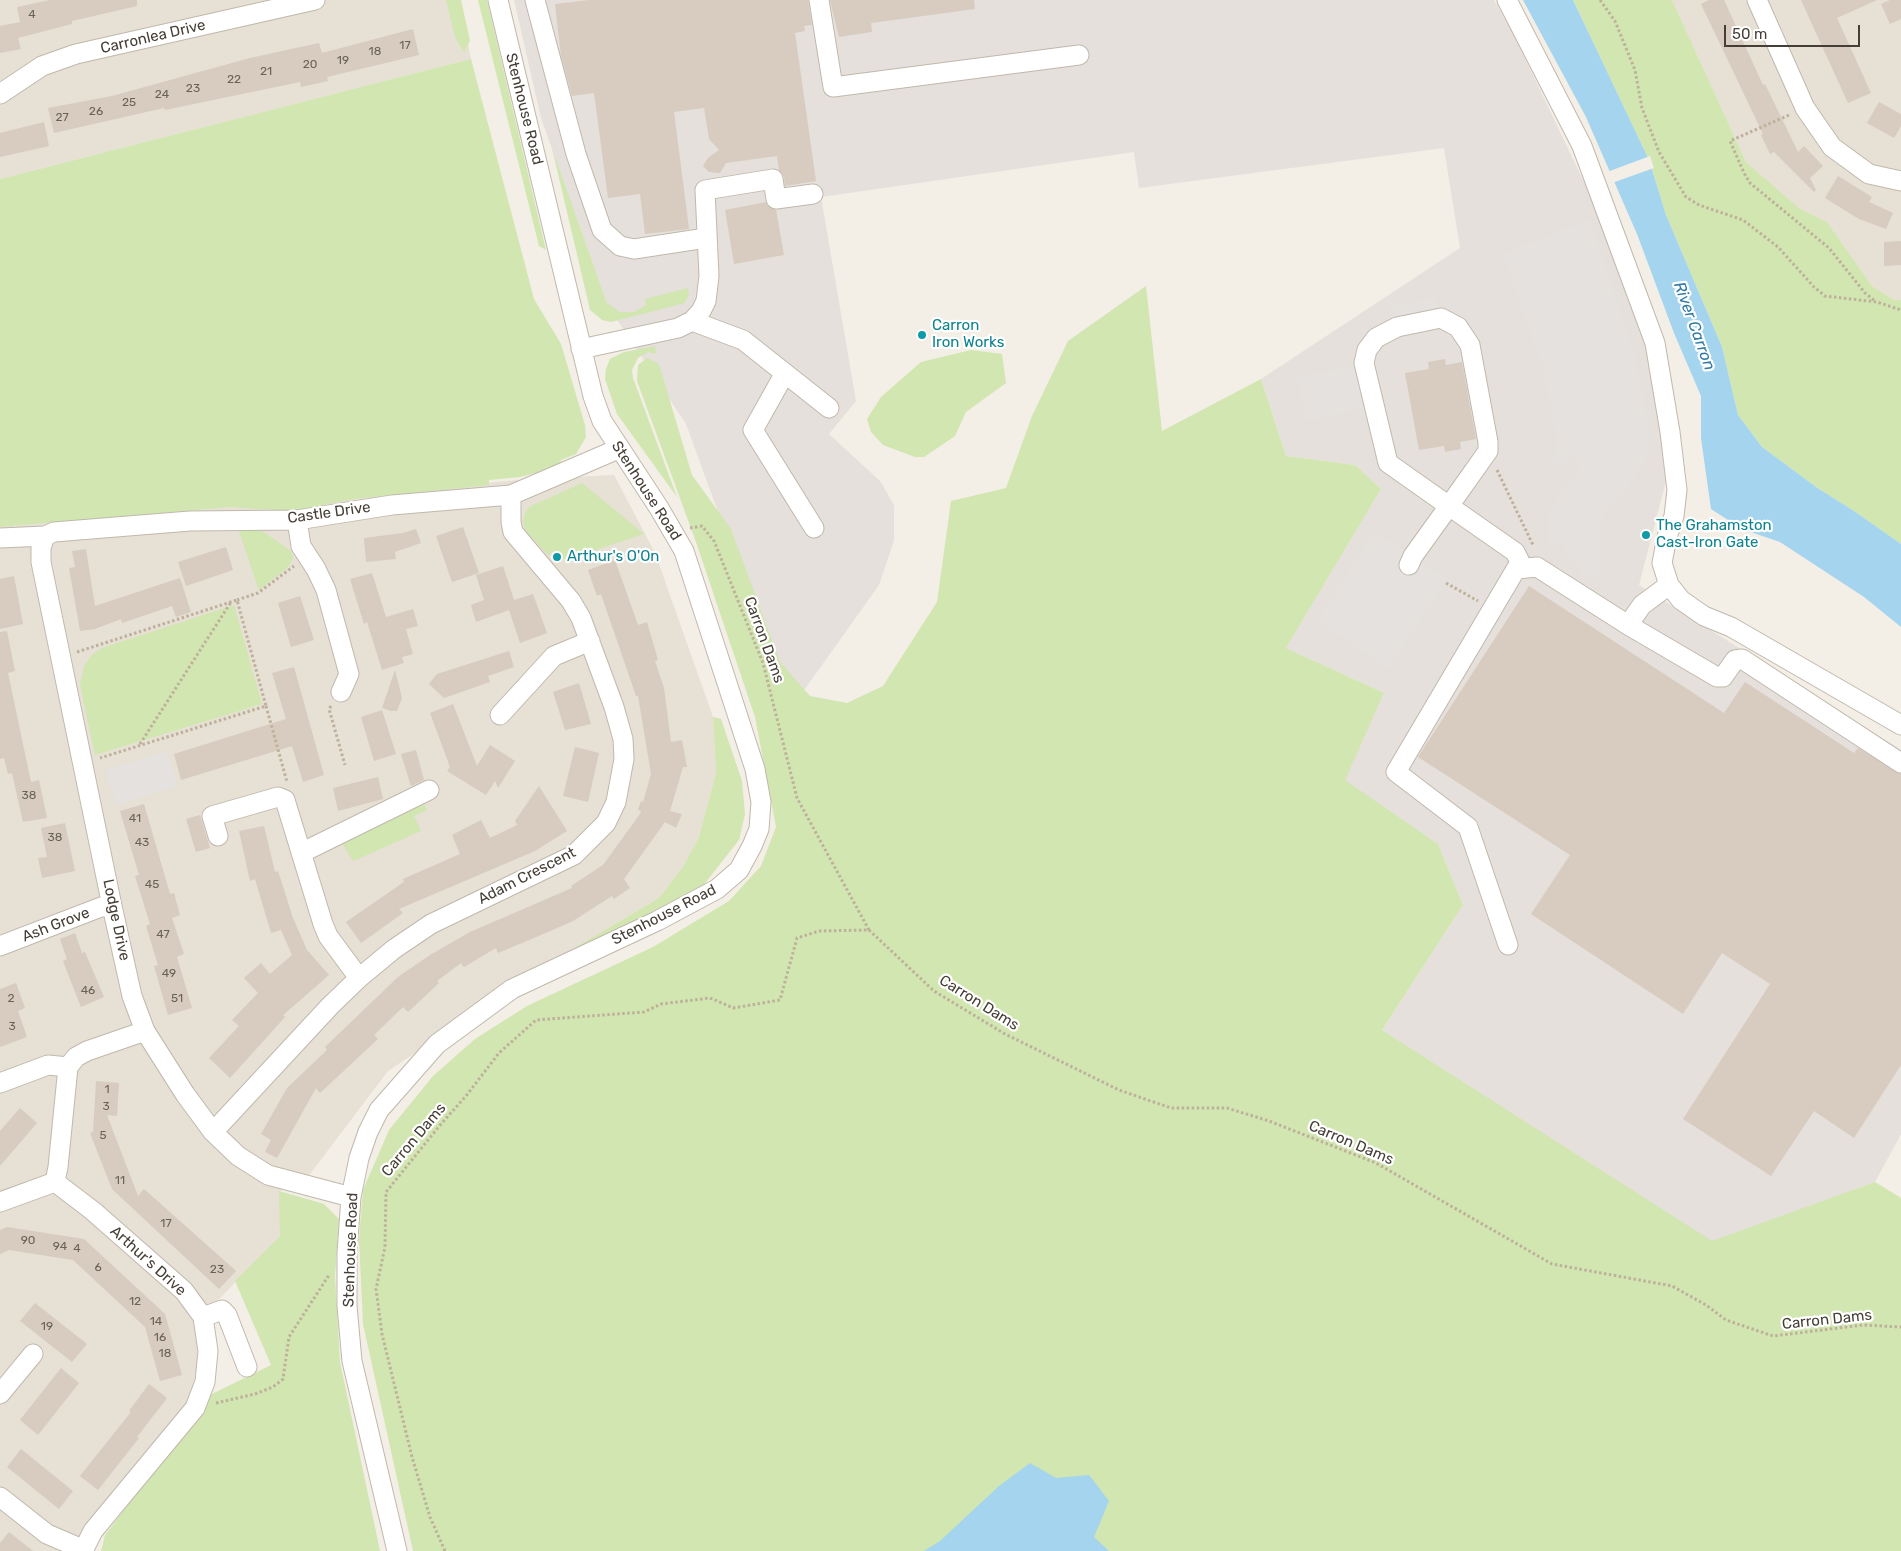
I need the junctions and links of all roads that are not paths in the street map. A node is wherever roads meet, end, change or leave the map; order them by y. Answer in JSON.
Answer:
{"nodes":[{"id":1,"x":315,"y":0,"type":"edge"},
{"id":2,"x":498,"y":0,"type":"edge"},
{"id":3,"x":536,"y":0,"type":"edge"},
{"id":4,"x":819,"y":0,"type":"edge"},
{"id":5,"x":1507,"y":0,"type":"edge"},
{"id":6,"x":1757,"y":0,"type":"edge"},
{"id":7,"x":1079,"y":55,"type":"dead end"},
{"id":8,"x":0,"y":94,"type":"edge"},
{"id":9,"x":1901,"y":181,"type":"edge"},
{"id":10,"x":813,"y":194,"type":"dead end"},
{"id":11,"x":706,"y":238,"type":"junction"},
{"id":12,"x":692,"y":321,"type":"junction"},
{"id":13,"x":582,"y":349,"type":"junction"},
{"id":14,"x":785,"y":372,"type":"junction"},
{"id":15,"x":829,"y":408,"type":"dead end"},
{"id":16,"x":618,"y":449,"type":"junction"},
{"id":17,"x":511,"y":495,"type":"junction"},
{"id":18,"x":1449,"y":506,"type":"junction"},
{"id":19,"x":297,"y":520,"type":"junction"},
{"id":20,"x":814,"y":528,"type":"dead end"},
{"id":21,"x":45,"y":536,"type":"junction"},
{"id":22,"x":0,"y":538,"type":"edge"},
{"id":23,"x":1409,"y":565,"type":"dead end"},
{"id":24,"x":1530,"y":567,"type":"junction"},
{"id":25,"x":1669,"y":585,"type":"junction"},
{"id":26,"x":1628,"y":625,"type":"junction"},
{"id":27,"x":590,"y":641,"type":"junction"},
{"id":28,"x":341,"y":692,"type":"road end"},
{"id":29,"x":500,"y":714,"type":"dead end"},
{"id":30,"x":1901,"y":725,"type":"edge"},
{"id":31,"x":1901,"y":763,"type":"edge"},
{"id":32,"x":429,"y":790,"type":"dead end"},
{"id":33,"x":218,"y":836,"type":"dead end"},
{"id":34,"x":301,"y":853,"type":"junction"},
{"id":35,"x":112,"y":906,"type":"junction"},
{"id":36,"x":1508,"y":945,"type":"dead end"},
{"id":37,"x":0,"y":946,"type":"edge"},
{"id":38,"x":359,"y":978,"type":"junction"},
{"id":39,"x":145,"y":1031,"type":"junction"},
{"id":40,"x":68,"y":1067,"type":"junction"},
{"id":41,"x":0,"y":1082,"type":"edge"},
{"id":42,"x":213,"y":1132,"type":"junction"},
{"id":43,"x":55,"y":1182,"type":"junction"},
{"id":44,"x":351,"y":1197,"type":"junction"},
{"id":45,"x":0,"y":1202,"type":"edge"},
{"id":46,"x":203,"y":1317,"type":"junction"},
{"id":47,"x":33,"y":1354,"type":"dead end"},
{"id":48,"x":247,"y":1367,"type":"dead end"},
{"id":49,"x":0,"y":1394,"type":"edge"},
{"id":50,"x":0,"y":1498,"type":"edge"},
{"id":51,"x":83,"y":1550,"type":"edge"},
{"id":52,"x":397,"y":1551,"type":"edge"}],
"edges":[{"from":1,"to":8,"type":"street","name":"Carronlea Drive"},
{"from":2,"to":13,"type":"street","name":"Stenhouse Road"},
{"from":3,"to":11,"type":"street"},
{"from":4,"to":7,"type":"street"},
{"from":5,"to":25,"type":"street"},
{"from":6,"to":9,"type":"street"},
{"from":10,"to":11,"type":"street"},
{"from":11,"to":12,"type":"street"},
{"from":12,"to":13,"type":"street"},
{"from":12,"to":14,"type":"street"},
{"from":13,"to":16,"type":"street","name":"Stenhouse Road"},
{"from":14,"to":15,"type":"street"},
{"from":14,"to":20,"type":"street"},
{"from":16,"to":17,"type":"street","name":"Castle Drive"},
{"from":16,"to":44,"type":"street","name":"Stenhouse Road"},
{"from":17,"to":19,"type":"street","name":"Castle Drive"},
{"from":17,"to":27,"type":"street","name":"Adam Crescent"},
{"from":18,"to":18,"type":"street"},
{"from":18,"to":23,"type":"street"},
{"from":18,"to":24,"type":"street"},
{"from":19,"to":21,"type":"street","name":"Castle Drive"},
{"from":19,"to":28,"type":"street"},
{"from":21,"to":22,"type":"street","name":"Castle Drive"},
{"from":21,"to":35,"type":"street","name":"Lodge Drive"},
{"from":24,"to":26,"type":"street"},
{"from":24,"to":36,"type":"street"},
{"from":25,"to":26,"type":"street"},
{"from":25,"to":30,"type":"street"},
{"from":26,"to":31,"type":"street"},
{"from":27,"to":29,"type":"street"},
{"from":27,"to":38,"type":"street","name":"Adam Crescent"},
{"from":32,"to":34,"type":"street"},
{"from":33,"to":34,"type":"street"},
{"from":34,"to":38,"type":"street"},
{"from":35,"to":37,"type":"street","name":"Ash Grove"},
{"from":35,"to":39,"type":"street","name":"Lodge Drive"},
{"from":38,"to":42,"type":"street","name":"Adam Crescent"},
{"from":39,"to":40,"type":"street"},
{"from":39,"to":42,"type":"street","name":"Lodge Drive"},
{"from":40,"to":41,"type":"street"},
{"from":40,"to":43,"type":"street"},
{"from":42,"to":44,"type":"street","name":"Lodge Drive"},
{"from":43,"to":45,"type":"street"},
{"from":43,"to":46,"type":"street","name":"Arthur's Drive"},
{"from":44,"to":52,"type":"street","name":"Stenhouse Road"},
{"from":46,"to":48,"type":"street"},
{"from":46,"to":51,"type":"street","name":"Arthur's Drive"},
{"from":47,"to":49,"type":"street"},
{"from":50,"to":51,"type":"street"}]}
